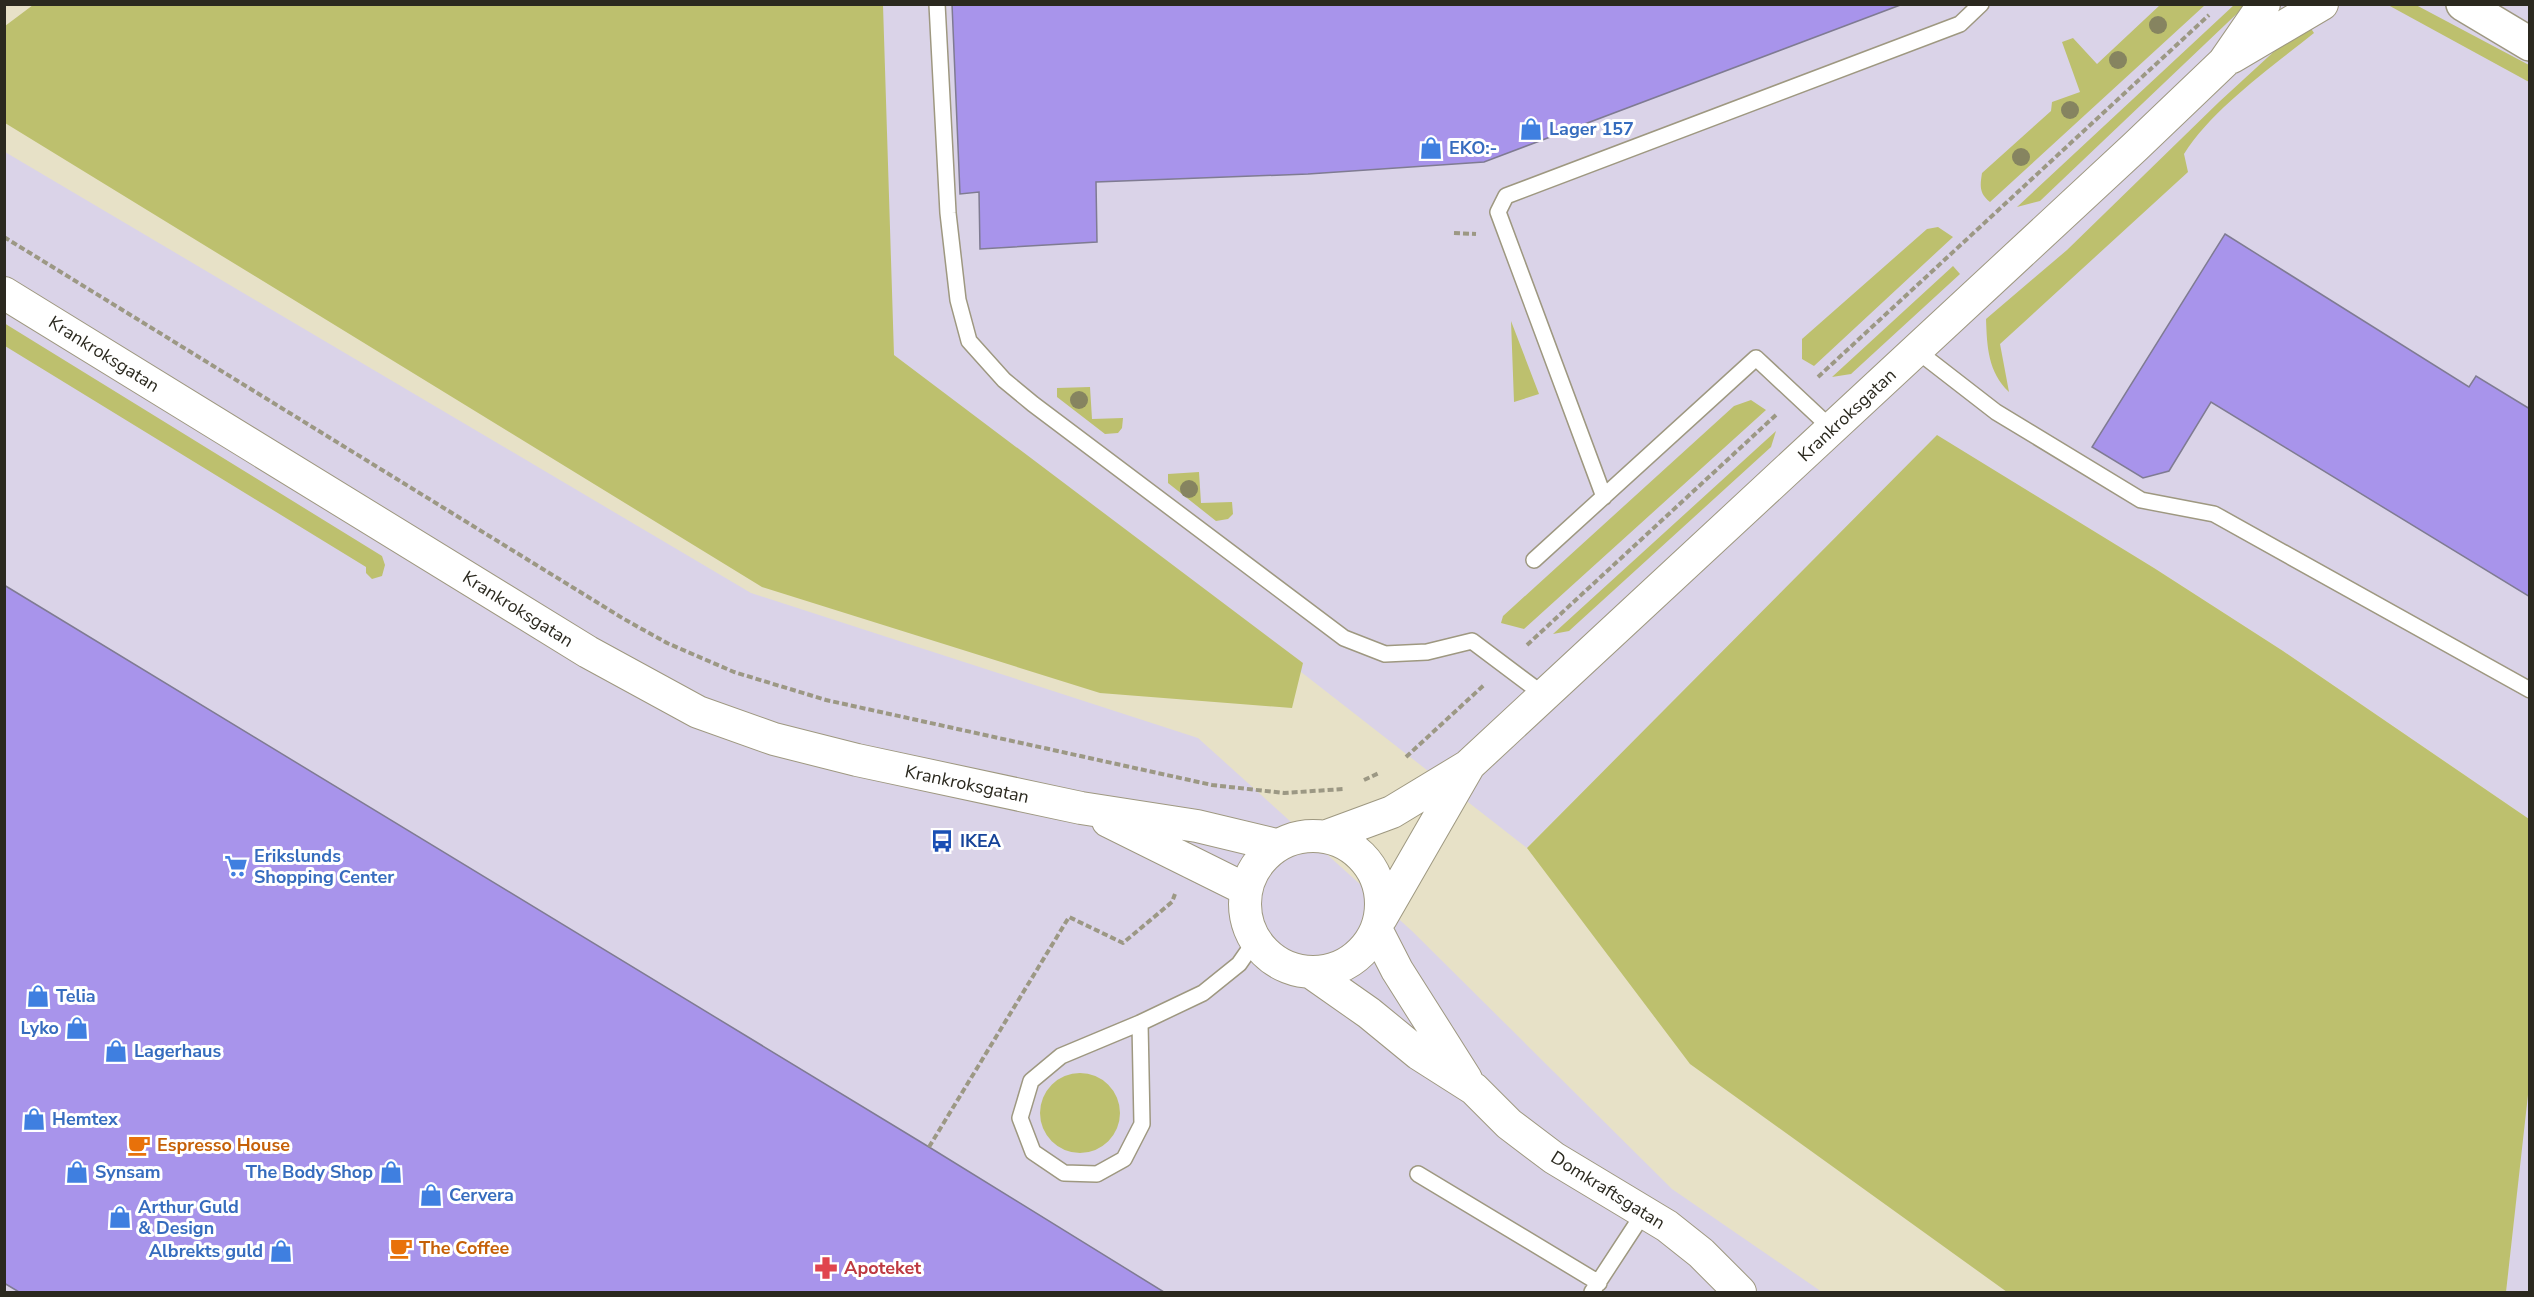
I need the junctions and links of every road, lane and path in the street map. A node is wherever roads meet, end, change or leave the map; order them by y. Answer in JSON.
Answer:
{"nodes":[{"id":1,"x":937,"y":4,"type":"edge"},
{"id":2,"x":1982,"y":4,"type":"edge"},
{"id":3,"x":2264,"y":4,"type":"edge"},
{"id":4,"x":2322,"y":4,"type":"edge"},
{"id":5,"x":2463,"y":4,"type":"edge"},
{"id":6,"x":2529,"y":44,"type":"edge"},
{"id":7,"x":2224,"y":62,"type":"junction"},
{"id":8,"x":1454,"y":233,"type":"dead end"},
{"id":9,"x":1478,"y":239,"type":"dead end"},
{"id":10,"x":4,"y":293,"type":"edge"},
{"id":11,"x":1916,"y":350,"type":"junction"},
{"id":12,"x":1832,"y":429,"type":"junction"},
{"id":13,"x":1604,"y":497,"type":"junction"},
{"id":14,"x":1534,"y":560,"type":"dead end"},
{"id":15,"x":2529,"y":690,"type":"edge"},
{"id":16,"x":1544,"y":695,"type":"junction"},
{"id":17,"x":1468,"y":766,"type":"junction"},
{"id":18,"x":1212,"y":785,"type":"dead end"},
{"id":19,"x":1081,"y":808,"type":"junction"},
{"id":20,"x":1197,"y":826,"type":"junction"},
{"id":21,"x":1327,"y":836,"type":"junction"},
{"id":22,"x":1276,"y":846,"type":"junction"},
{"id":23,"x":1187,"y":860,"type":"junction"},
{"id":24,"x":1245,"y":889,"type":"junction"},
{"id":25,"x":1379,"y":925,"type":"junction"},
{"id":26,"x":1255,"y":941,"type":"junction"},
{"id":27,"x":1312,"y":973,"type":"junction"},
{"id":28,"x":1140,"y":1023,"type":"junction"},
{"id":29,"x":1474,"y":1089,"type":"junction"},
{"id":30,"x":929,"y":1148,"type":"dead end"},
{"id":31,"x":1418,"y":1174,"type":"dead end"},
{"id":32,"x":1645,"y":1211,"type":"junction"},
{"id":33,"x":1595,"y":1288,"type":"edge"},
{"id":34,"x":1740,"y":1293,"type":"edge"}],
"edges":[{"from":1,"to":16,"type":"lane"},
{"from":2,"to":13,"type":"lane"},
{"from":3,"to":7,"type":"street","name":"Krankroksgatan"},
{"from":4,"to":7,"type":"street","name":"Krankroksgatan"},
{"from":5,"to":6,"type":"street"},
{"from":7,"to":11,"type":"street","name":"Krankroksgatan"},
{"from":8,"to":9,"type":"path"},
{"from":10,"to":19,"type":"street","name":"Krankroksgatan"},
{"from":11,"to":12,"type":"street","name":"Krankroksgatan"},
{"from":11,"to":15,"type":"lane"},
{"from":12,"to":13,"type":"lane"},
{"from":12,"to":16,"type":"street","name":"Krankroksgatan"},
{"from":13,"to":14,"type":"lane"},
{"from":16,"to":17,"type":"street","name":"Krankroksgatan"},
{"from":17,"to":21,"type":"street","name":"Krankroksgatan"},
{"from":17,"to":25,"type":"street","name":"Krankroksgatan"},
{"from":18,"to":20,"type":"path"},
{"from":19,"to":20,"type":"street","name":"Krankroksgatan"},
{"from":19,"to":23,"type":"street","name":"Krankroksgatan"},
{"from":20,"to":22,"type":"street","name":"Krankroksgatan"},
{"from":21,"to":22,"type":"street"},
{"from":21,"to":25,"type":"street"},
{"from":22,"to":24,"type":"street"},
{"from":23,"to":24,"type":"street","name":"Krankroksgatan"},
{"from":23,"to":30,"type":"path"},
{"from":24,"to":26,"type":"street"},
{"from":25,"to":27,"type":"street"},
{"from":25,"to":29,"type":"street","name":"Domkraftsgatan"},
{"from":26,"to":27,"type":"street"},
{"from":26,"to":28,"type":"lane"},
{"from":27,"to":29,"type":"street","name":"Domkraftsgatan"},
{"from":28,"to":28,"type":"lane"},
{"from":29,"to":32,"type":"street","name":"Domkraftsgatan"},
{"from":31,"to":33,"type":"lane"},
{"from":32,"to":33,"type":"lane"},
{"from":32,"to":34,"type":"street","name":"Domkraftsgatan"}]}
